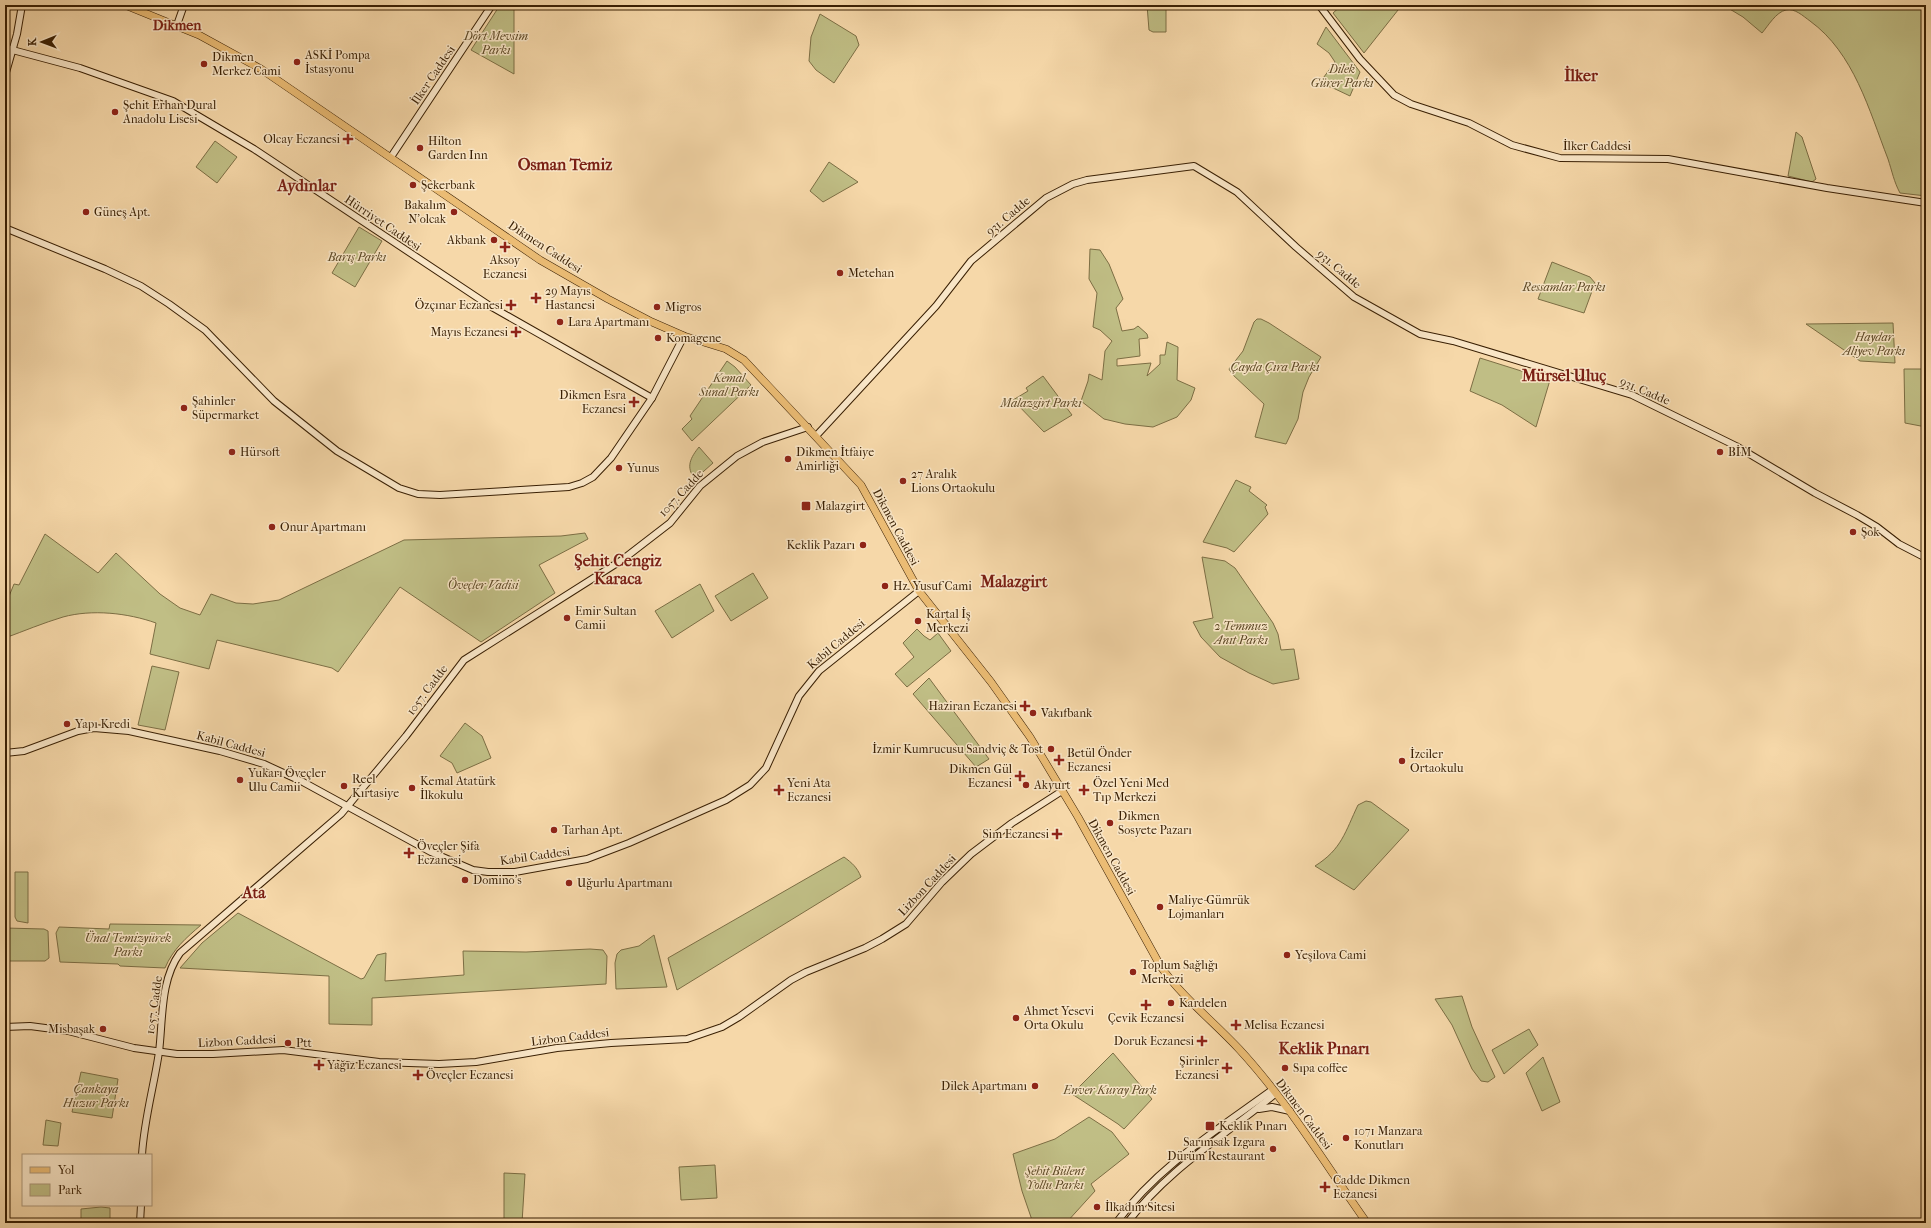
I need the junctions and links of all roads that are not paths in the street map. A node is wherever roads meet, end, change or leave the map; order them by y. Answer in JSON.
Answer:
{"nodes":[{"id":1,"x":22,"y":5,"type":"edge"},
{"id":2,"x":125,"y":5,"type":"edge"},
{"id":3,"x":184,"y":5,"type":"edge"},
{"id":4,"x":492,"y":5,"type":"edge"},
{"id":5,"x":1318,"y":5,"type":"edge"},
{"id":6,"x":177,"y":25,"type":"junction"},
{"id":7,"x":5,"y":48,"type":"edge"},
{"id":8,"x":13,"y":50,"type":"junction"},
{"id":9,"x":5,"y":76,"type":"edge"},
{"id":10,"x":391,"y":157,"type":"junction"},
{"id":11,"x":1926,"y":202,"type":"edge"},
{"id":12,"x":5,"y":228,"type":"edge"},
{"id":13,"x":684,"y":336,"type":"junction"},
{"id":14,"x":652,"y":398,"type":"junction"},
{"id":15,"x":808,"y":427,"type":"junction"},
{"id":16,"x":816,"y":436,"type":"junction"},
{"id":17,"x":1926,"y":558,"type":"edge"},
{"id":18,"x":919,"y":591,"type":"junction"},
{"id":19,"x":5,"y":753,"type":"edge"},
{"id":20,"x":1062,"y":791,"type":"junction"},
{"id":21,"x":348,"y":806,"type":"junction"},
{"id":22,"x":5,"y":1027,"type":"edge"},
{"id":23,"x":159,"y":1053,"type":"junction"},
{"id":24,"x":1274,"y":1092,"type":"junction"},
{"id":25,"x":1255,"y":1110,"type":"junction"},
{"id":26,"x":1290,"y":1111,"type":"junction"},
{"id":27,"x":1198,"y":1144,"type":"junction"},
{"id":28,"x":1202,"y":1150,"type":"junction"},
{"id":29,"x":142,"y":1154,"type":"edge"},
{"id":30,"x":141,"y":1206,"type":"edge"},
{"id":31,"x":140,"y":1223,"type":"edge"},
{"id":32,"x":1116,"y":1223,"type":"edge"},
{"id":33,"x":1126,"y":1223,"type":"edge"},
{"id":34,"x":1368,"y":1223,"type":"edge"}],
"edges":[{"from":1,"to":8,"type":"main road"},
{"from":2,"to":6,"type":"main road","name":"Dikmen Caddesi"},
{"from":3,"to":6,"type":"main road"},
{"from":4,"to":10,"type":"main road","name":"İlker Caddesi"},
{"from":5,"to":11,"type":"main road","name":"İlker Caddesi"},
{"from":6,"to":10,"type":"main road","name":"Dikmen Caddesi"},
{"from":7,"to":8,"type":"main road","name":"Hürriyet Caddesi"},
{"from":8,"to":9,"type":"main road"},
{"from":8,"to":14,"type":"main road","name":"Hürriyet Caddesi"},
{"from":10,"to":13,"type":"main road","name":"Dikmen Caddesi"},
{"from":12,"to":14,"type":"main road"},
{"from":13,"to":14,"type":"main road"},
{"from":13,"to":15,"type":"main road","name":"Dikmen Caddesi"},
{"from":15,"to":16,"type":"main road","name":"Dikmen Caddesi"},
{"from":15,"to":21,"type":"main road","name":"1057. Cadde"},
{"from":16,"to":17,"type":"main road","name":"931. Cadde"},
{"from":16,"to":18,"type":"main road","name":"Dikmen Caddesi"},
{"from":18,"to":20,"type":"main road","name":"Dikmen Caddesi"},
{"from":18,"to":21,"type":"main road","name":"Kabil Caddesi"},
{"from":19,"to":21,"type":"main road","name":"Kabil Caddesi"},
{"from":20,"to":23,"type":"main road","name":"Lizbon Caddesi"},
{"from":20,"to":24,"type":"main road","name":"Dikmen Caddesi"},
{"from":21,"to":23,"type":"main road","name":"1057. Cadde"},
{"from":22,"to":23,"type":"main road","name":"Lizbon Caddesi"},
{"from":23,"to":29,"type":"main road","name":"1057. Cadde"},
{"from":24,"to":25,"type":"main road"},
{"from":24,"to":26,"type":"main road","name":"Dikmen Caddesi"},
{"from":24,"to":27,"type":"main road"},
{"from":25,"to":26,"type":"main road"},
{"from":25,"to":28,"type":"main road"},
{"from":26,"to":34,"type":"main road","name":"Dikmen Caddesi"},
{"from":27,"to":28,"type":"main road"},
{"from":27,"to":32,"type":"main road"},
{"from":28,"to":33,"type":"main road"},
{"from":30,"to":31,"type":"main road"}]}
